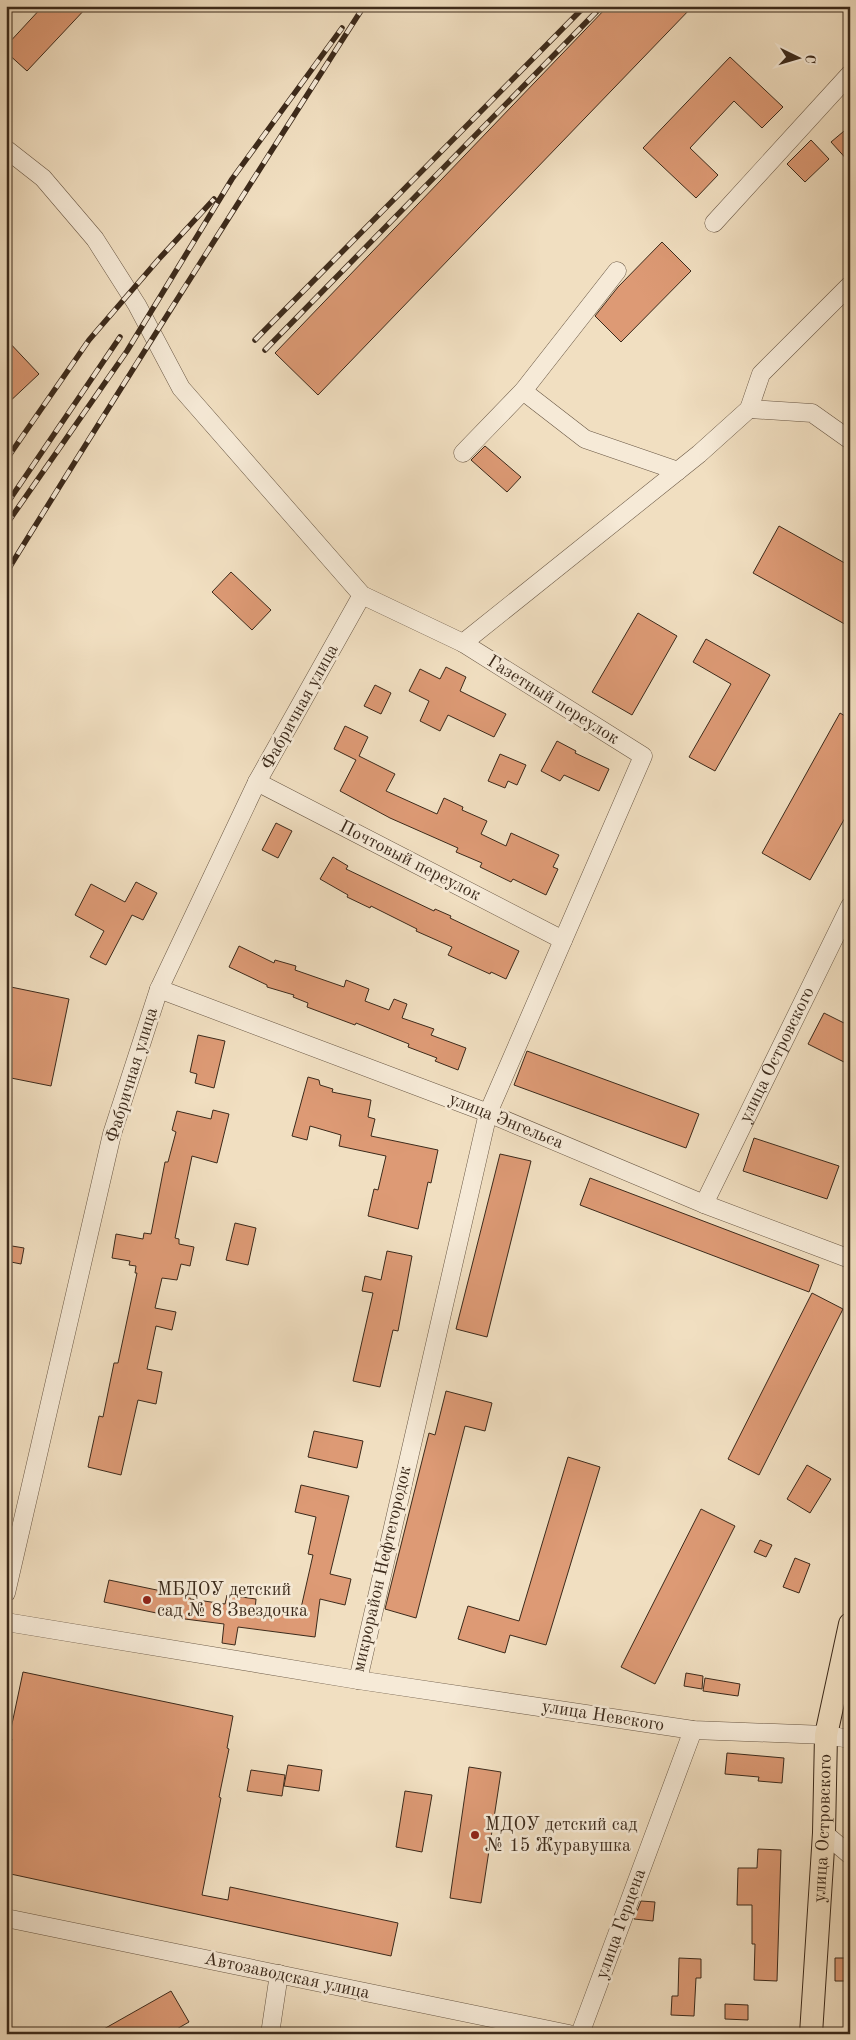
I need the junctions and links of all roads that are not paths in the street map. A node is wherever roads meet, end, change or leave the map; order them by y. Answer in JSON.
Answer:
{"nodes":[{"id":1,"x":850,"y":74,"type":"edge"},
{"id":2,"x":6,"y":149,"type":"edge"},
{"id":3,"x":714,"y":223,"type":"dead end"},
{"id":4,"x":617,"y":271,"type":"dead end"},
{"id":5,"x":850,"y":285,"type":"edge"},
{"id":6,"x":523,"y":390,"type":"junction"},
{"id":7,"x":750,"y":409,"type":"junction"},
{"id":8,"x":850,"y":440,"type":"edge"},
{"id":9,"x":463,"y":453,"type":"dead end"},
{"id":10,"x":678,"y":471,"type":"junction"},
{"id":11,"x":362,"y":595,"type":"junction"},
{"id":12,"x":463,"y":644,"type":"junction"},
{"id":13,"x":643,"y":756,"type":"joint"},
{"id":14,"x":257,"y":782,"type":"junction"},
{"id":15,"x":850,"y":906,"type":"edge"},
{"id":16,"x":563,"y":940,"type":"junction"},
{"id":17,"x":159,"y":989,"type":"junction"},
{"id":18,"x":488,"y":1112,"type":"junction"},
{"id":19,"x":704,"y":1204,"type":"junction"},
{"id":20,"x":850,"y":1259,"type":"edge"},
{"id":21,"x":6,"y":1593,"type":"edge"},
{"id":22,"x":6,"y":1622,"type":"edge"},
{"id":23,"x":850,"y":1624,"type":"edge"},
{"id":24,"x":358,"y":1680,"type":"junction"},
{"id":25,"x":693,"y":1730,"type":"junction"},
{"id":26,"x":826,"y":1735,"type":"junction"},
{"id":27,"x":850,"y":1739,"type":"edge"},
{"id":28,"x":824,"y":1833,"type":"junction"},
{"id":29,"x":850,"y":1855,"type":"edge"},
{"id":30,"x":6,"y":1918,"type":"edge"},
{"id":31,"x":279,"y":1974,"type":"junction"},
{"id":32,"x":270,"y":2034,"type":"edge"},
{"id":33,"x":569,"y":2034,"type":"edge"},
{"id":34,"x":580,"y":2034,"type":"edge"},
{"id":35,"x":811,"y":2034,"type":"edge"}],
"edges":[{"from":1,"to":3,"type":"street"},
{"from":2,"to":11,"type":"street"},
{"from":4,"to":6,"type":"street"},
{"from":5,"to":7,"type":"street"},
{"from":6,"to":9,"type":"street"},
{"from":6,"to":10,"type":"street"},
{"from":7,"to":8,"type":"street"},
{"from":7,"to":10,"type":"street"},
{"from":10,"to":12,"type":"street"},
{"from":11,"to":12,"type":"street","name":"Газетный переулок"},
{"from":11,"to":14,"type":"street","name":"Фабричная улица"},
{"from":12,"to":13,"type":"street","name":"Газетный переулок"},
{"from":13,"to":16,"type":"street","name":"микрорайон Нефтегородок"},
{"from":14,"to":16,"type":"street","name":"Почтовый переулок"},
{"from":14,"to":17,"type":"street","name":"Фабричная улица"},
{"from":15,"to":19,"type":"street","name":"улица Островского"},
{"from":16,"to":18,"type":"street","name":"микрорайон Нефтегородок"},
{"from":17,"to":18,"type":"street","name":"улица Энгельса"},
{"from":17,"to":21,"type":"street","name":"Фабричная улица"},
{"from":18,"to":19,"type":"street","name":"улица Энгельса"},
{"from":18,"to":24,"type":"street","name":"микрорайон Нефтегородок"},
{"from":19,"to":20,"type":"street","name":"улица Энгельса"},
{"from":22,"to":24,"type":"street","name":"микрорайон Нефтегородок"},
{"from":23,"to":26,"type":"main road","name":"улица Островского"},
{"from":24,"to":25,"type":"street","name":"улица Невского"},
{"from":25,"to":26,"type":"street","name":"улица Невского"},
{"from":25,"to":34,"type":"street","name":"улица Герцена"},
{"from":26,"to":27,"type":"street","name":"улица Невского"},
{"from":26,"to":28,"type":"main road","name":"улица Островского"},
{"from":28,"to":29,"type":"street"},
{"from":28,"to":35,"type":"main road","name":"улица Островского"},
{"from":30,"to":31,"type":"street","name":"Автозаводская улица"},
{"from":31,"to":32,"type":"street"},
{"from":31,"to":33,"type":"street","name":"Автозаводская улица"}]}
